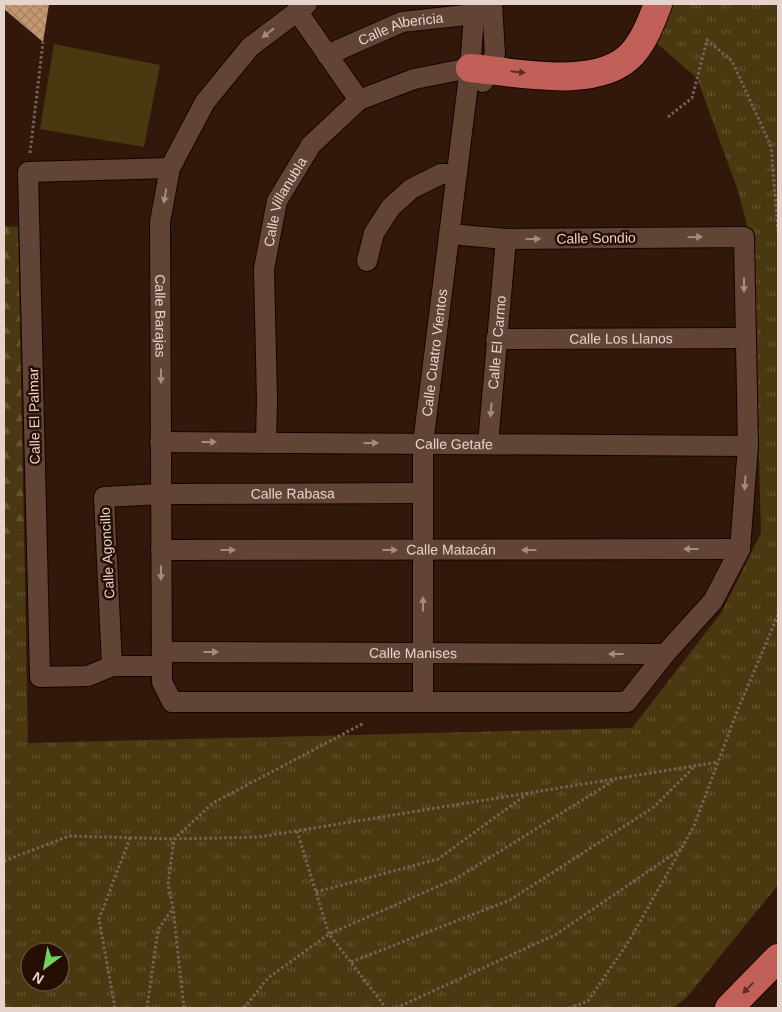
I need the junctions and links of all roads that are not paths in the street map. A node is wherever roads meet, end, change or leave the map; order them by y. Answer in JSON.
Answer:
{"nodes":[{"id":1,"x":658,"y":4,"type":"edge"},
{"id":2,"x":302,"y":7,"type":"edge"},
{"id":3,"x":481,"y":7,"type":"edge"},
{"id":4,"x":328,"y":55,"type":"junction"},
{"id":5,"x":479,"y":69,"type":"junction"},
{"id":6,"x":359,"y":100,"type":"junction"},
{"id":7,"x":170,"y":168,"type":"junction"},
{"id":8,"x":457,"y":174,"type":"junction"},
{"id":9,"x":450,"y":234,"type":"junction"},
{"id":10,"x":506,"y":239,"type":"junction"},
{"id":11,"x":367,"y":261,"type":"dead end"},
{"id":12,"x":496,"y":338,"type":"junction"},
{"id":13,"x":744,"y":338,"type":"junction"},
{"id":14,"x":160,"y":442,"type":"junction"},
{"id":15,"x":266,"y":443,"type":"junction"},
{"id":16,"x":423,"y":444,"type":"junction"},
{"id":17,"x":488,"y":444,"type":"junction"},
{"id":18,"x":748,"y":446,"type":"junction"},
{"id":19,"x":423,"y":493,"type":"junction"},
{"id":20,"x":161,"y":494,"type":"junction"},
{"id":21,"x":740,"y":549,"type":"junction"},
{"id":22,"x":161,"y":550,"type":"junction"},
{"id":23,"x":423,"y":550,"type":"junction"},
{"id":24,"x":423,"y":653,"type":"junction"},
{"id":25,"x":665,"y":654,"type":"junction"},
{"id":26,"x":112,"y":666,"type":"junction"},
{"id":27,"x":162,"y":667,"type":"junction"},
{"id":28,"x":423,"y":701,"type":"junction"},
{"id":29,"x":775,"y":958,"type":"edge"},
{"id":30,"x":729,"y":1008,"type":"edge"}],
"edges":[{"from":5,"to":1,"type":"highway","one_way":true},
{"from":2,"to":4,"type":"street"},
{"from":2,"to":7,"type":"street","name":"Calle Barajas","one_way":true},
{"from":3,"to":4,"type":"street","name":"Calle Albericia"},
{"from":3,"to":5,"type":"street","name":"Calle Cuatro Vientos"},
{"from":4,"to":6,"type":"street"},
{"from":5,"to":6,"type":"street","name":"Calle Villanubla"},
{"from":5,"to":8,"type":"street","name":"Calle Cuatro Vientos"},
{"from":6,"to":15,"type":"street","name":"Calle Villanubla"},
{"from":7,"to":14,"type":"street","name":"Calle Barajas","one_way":true},
{"from":7,"to":26,"type":"street","name":"Calle El Palmar"},
{"from":8,"to":9,"type":"street","name":"Calle Cuatro Vientos"},
{"from":8,"to":11,"type":"street"},
{"from":9,"to":10,"type":"street","name":"Calle Sondio"},
{"from":9,"to":16,"type":"street","name":"Calle Cuatro Vientos"},
{"from":10,"to":12,"type":"street","name":"Calle El Carmo"},
{"from":10,"to":13,"type":"street","name":"Calle Sondio","one_way":true},
{"from":12,"to":13,"type":"street","name":"Calle Los Llanos"},
{"from":12,"to":17,"type":"street","name":"Calle El Carmo","one_way":true},
{"from":13,"to":18,"type":"street"},
{"from":14,"to":15,"type":"street","name":"Calle Getafe","one_way":true},
{"from":14,"to":20,"type":"street","name":"Calle Barajas"},
{"from":15,"to":16,"type":"street","name":"Calle Getafe","one_way":true},
{"from":16,"to":17,"type":"street","name":"Calle Getafe"},
{"from":16,"to":19,"type":"street","name":"Calle Cuatro Vientos"},
{"from":17,"to":18,"type":"street","name":"Calle Getafe"},
{"from":18,"to":21,"type":"street","one_way":true},
{"from":19,"to":20,"type":"street","name":"Calle Rabasa"},
{"from":19,"to":23,"type":"street","name":"Calle Cuatro Vientos"},
{"from":20,"to":22,"type":"street","name":"Calle Barajas"},
{"from":20,"to":26,"type":"street","name":"Calle Agoncillo"},
{"from":21,"to":23,"type":"street","name":"Calle Matacán","one_way":true},
{"from":21,"to":25,"type":"street"},
{"from":22,"to":23,"type":"street","name":"Calle Matacán","one_way":true},
{"from":22,"to":27,"type":"street","name":"Calle Barajas","one_way":true},
{"from":24,"to":23,"type":"street","name":"Calle Cuatro Vientos","one_way":true},
{"from":25,"to":24,"type":"street","name":"Calle Manises","one_way":true},
{"from":27,"to":24,"type":"street","name":"Calle Manises","one_way":true},
{"from":24,"to":28,"type":"street","name":"Calle Cuatro Vientos"},
{"from":25,"to":28,"type":"street"},
{"from":26,"to":27,"type":"street","name":"Calle El Palmar"},
{"from":27,"to":28,"type":"street"},
{"from":29,"to":30,"type":"highway","one_way":true}]}
